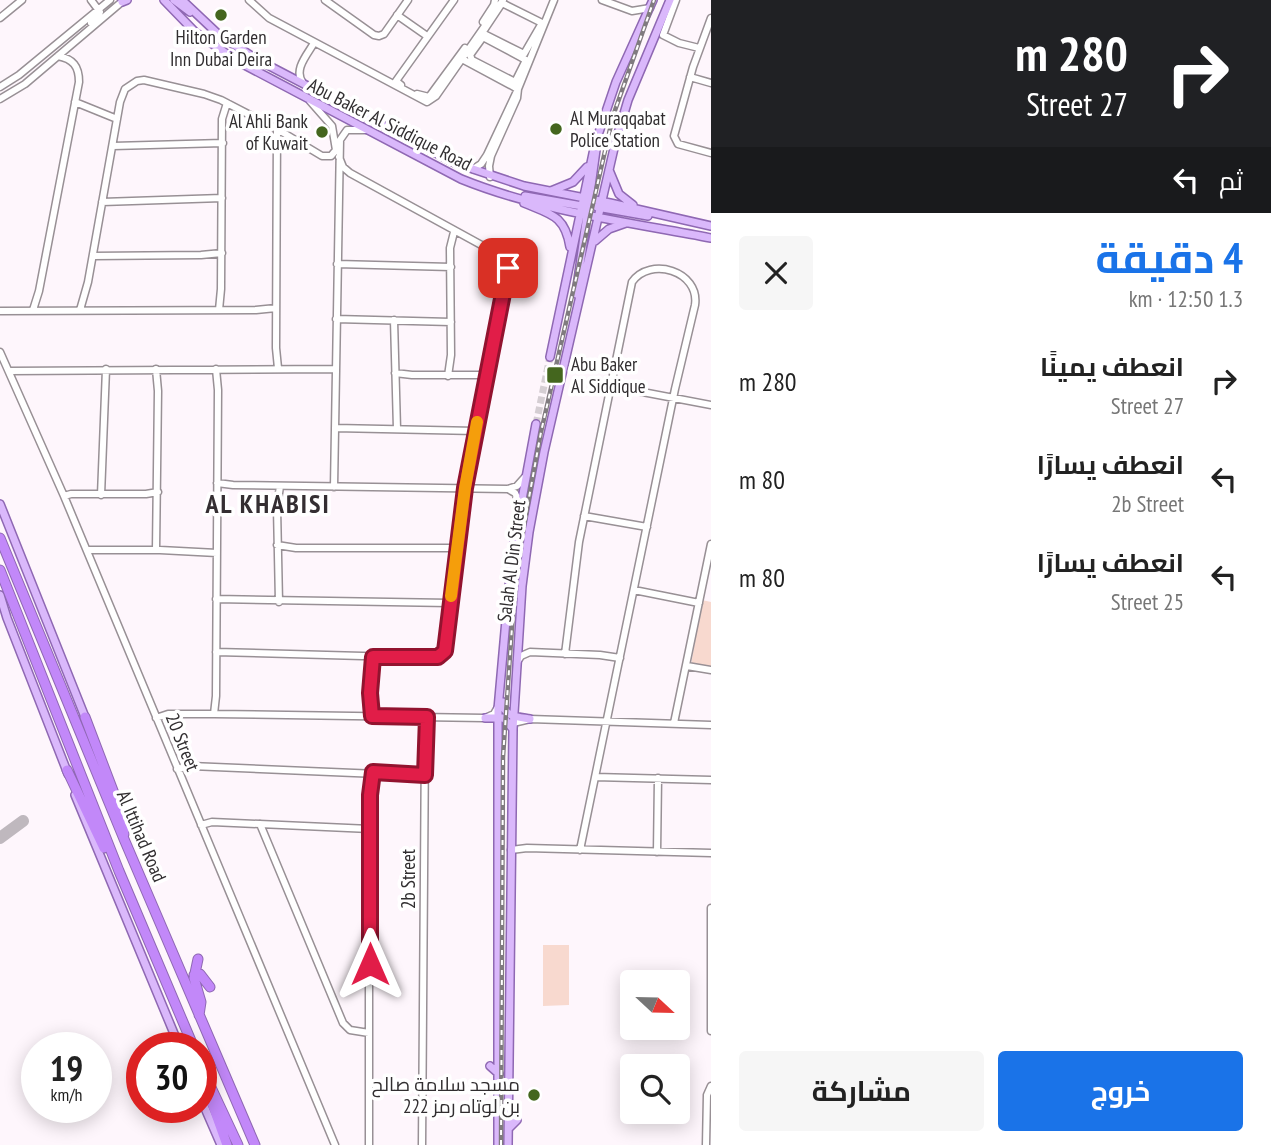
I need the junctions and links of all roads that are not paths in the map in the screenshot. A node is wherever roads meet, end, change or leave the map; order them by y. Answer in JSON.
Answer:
{"nodes":[{"id":1,"x":22,"y":0,"type":"edge"},
{"id":2,"x":91,"y":0,"type":"edge"},
{"id":3,"x":110,"y":0,"type":"edge"},
{"id":4,"x":164,"y":0,"type":"edge"},
{"id":5,"x":174,"y":0,"type":"edge"},
{"id":6,"x":182,"y":0,"type":"edge"},
{"id":7,"x":249,"y":0,"type":"edge"},
{"id":8,"x":408,"y":0,"type":"edge"},
{"id":9,"x":453,"y":0,"type":"edge"},
{"id":10,"x":495,"y":0,"type":"edge"},
{"id":11,"x":504,"y":0,"type":"edge"},
{"id":12,"x":553,"y":0,"type":"edge"},
{"id":13,"x":602,"y":0,"type":"edge"},
{"id":14,"x":670,"y":0,"type":"edge"},
{"id":15,"x":676,"y":0,"type":"edge"},
{"id":16,"x":124,"y":1,"type":"edge"},
{"id":17,"x":331,"y":1,"type":"edge"},
{"id":18,"x":15,"y":3,"type":"edge"},
{"id":19,"x":651,"y":4,"type":"edge"},
{"id":20,"x":99,"y":9,"type":"junction"},
{"id":21,"x":632,"y":11,"type":"junction"},
{"id":22,"x":194,"y":13,"type":"junction"},
{"id":23,"x":397,"y":15,"type":"junction"},
{"id":24,"x":666,"y":17,"type":"junction"},
{"id":25,"x":0,"y":18,"type":"edge"},
{"id":26,"x":711,"y":18,"type":"edge"},
{"id":27,"x":543,"y":21,"type":"junction"},
{"id":28,"x":642,"y":26,"type":"junction"},
{"id":29,"x":480,"y":34,"type":"junction"},
{"id":30,"x":427,"y":36,"type":"junction"},
{"id":31,"x":314,"y":43,"type":"junction"},
{"id":32,"x":72,"y":45,"type":"junction"},
{"id":33,"x":699,"y":48,"type":"junction"},
{"id":34,"x":58,"y":56,"type":"junction"},
{"id":35,"x":528,"y":59,"type":"junction"},
{"id":36,"x":462,"y":60,"type":"junction"},
{"id":37,"x":690,"y":77,"type":"junction"},
{"id":38,"x":711,"y":83,"type":"edge"},
{"id":39,"x":304,"y":84,"type":"junction"},
{"id":40,"x":393,"y":85,"type":"junction"},
{"id":41,"x":0,"y":87,"type":"edge"},
{"id":42,"x":518,"y":89,"type":"junction"},
{"id":43,"x":0,"y":99,"type":"edge"},
{"id":44,"x":310,"y":101,"type":"junction"},
{"id":45,"x":75,"y":102,"type":"junction"},
{"id":46,"x":229,"y":105,"type":"junction"},
{"id":47,"x":117,"y":120,"type":"junction"},
{"id":48,"x":277,"y":129,"type":"junction"},
{"id":49,"x":366,"y":130,"type":"junction"},
{"id":50,"x":499,"y":133,"type":"junction"},
{"id":51,"x":113,"y":144,"type":"junction"},
{"id":52,"x":595,"y":144,"type":"junction"},
{"id":53,"x":223,"y":145,"type":"junction"},
{"id":54,"x":337,"y":153,"type":"junction"},
{"id":55,"x":711,"y":153,"type":"edge"},
{"id":56,"x":589,"y":164,"type":"junction"},
{"id":57,"x":609,"y":169,"type":"junction"},
{"id":58,"x":471,"y":170,"type":"junction"},
{"id":59,"x":491,"y":177,"type":"junction"},
{"id":60,"x":549,"y":192,"type":"junction"},
{"id":61,"x":513,"y":196,"type":"junction"},
{"id":62,"x":103,"y":200,"type":"junction"},
{"id":63,"x":222,"y":201,"type":"junction"},
{"id":64,"x":601,"y":204,"type":"junction"},
{"id":65,"x":584,"y":206,"type":"junction"},
{"id":66,"x":647,"y":211,"type":"junction"},
{"id":67,"x":668,"y":216,"type":"junction"},
{"id":68,"x":599,"y":217,"type":"junction"},
{"id":69,"x":628,"y":222,"type":"junction"},
{"id":70,"x":711,"y":226,"type":"edge"},
{"id":71,"x":457,"y":233,"type":"junction"},
{"id":72,"x":711,"y":238,"type":"edge"},
{"id":73,"x":592,"y":244,"type":"junction"},
{"id":74,"x":93,"y":253,"type":"junction"},
{"id":75,"x":571,"y":253,"type":"junction"},
{"id":76,"x":222,"y":256,"type":"junction"},
{"id":77,"x":451,"y":263,"type":"junction"},
{"id":78,"x":337,"y":264,"type":"junction"},
{"id":79,"x":577,"y":305,"type":"junction"},
{"id":80,"x":35,"y":310,"type":"junction"},
{"id":81,"x":83,"y":310,"type":"junction"},
{"id":82,"x":221,"y":310,"type":"junction"},
{"id":83,"x":276,"y":310,"type":"junction"},
{"id":84,"x":1,"y":311,"type":"edge"},
{"id":85,"x":336,"y":318,"type":"junction"},
{"id":86,"x":396,"y":320,"type":"junction"},
{"id":87,"x":451,"y":320,"type":"junction"},
{"id":88,"x":0,"y":352,"type":"edge"},
{"id":89,"x":550,"y":357,"type":"tunnel mouth"},
{"id":90,"x":276,"y":368,"type":"junction"},
{"id":91,"x":104,"y":369,"type":"junction"},
{"id":92,"x":158,"y":369,"type":"junction"},
{"id":93,"x":218,"y":369,"type":"junction"},
{"id":94,"x":336,"y":369,"type":"junction"},
{"id":95,"x":10,"y":374,"type":"junction"},
{"id":96,"x":396,"y":375,"type":"junction"},
{"id":97,"x":450,"y":376,"type":"junction"},
{"id":98,"x":486,"y":377,"type":"junction"},
{"id":99,"x":611,"y":386,"type":"junction"},
{"id":100,"x":675,"y":398,"type":"junction"},
{"id":101,"x":711,"y":405,"type":"edge"},
{"id":102,"x":536,"y":424,"type":"tunnel mouth"},
{"id":103,"x":335,"y":428,"type":"junction"},
{"id":104,"x":394,"y":429,"type":"junction"},
{"id":105,"x":475,"y":433,"type":"junction"},
{"id":106,"x":526,"y":475,"type":"junction"},
{"id":107,"x":217,"y":485,"type":"junction"},
{"id":108,"x":277,"y":486,"type":"junction"},
{"id":109,"x":334,"y":487,"type":"junction"},
{"id":110,"x":465,"y":488,"type":"junction"},
{"id":111,"x":508,"y":489,"type":"junction"},
{"id":112,"x":158,"y":494,"type":"junction"},
{"id":113,"x":103,"y":495,"type":"junction"},
{"id":114,"x":65,"y":498,"type":"junction"},
{"id":115,"x":0,"y":504,"type":"edge"},
{"id":116,"x":520,"y":504,"type":"junction"},
{"id":117,"x":584,"y":516,"type":"junction"},
{"id":118,"x":647,"y":527,"type":"junction"},
{"id":119,"x":0,"y":538,"type":"edge"},
{"id":120,"x":711,"y":544,"type":"edge"},
{"id":121,"x":277,"y":548,"type":"junction"},
{"id":122,"x":158,"y":550,"type":"junction"},
{"id":123,"x":217,"y":551,"type":"junction"},
{"id":124,"x":456,"y":551,"type":"junction"},
{"id":125,"x":88,"y":553,"type":"junction"},
{"id":126,"x":0,"y":570,"type":"edge"},
{"id":127,"x":634,"y":590,"type":"junction"},
{"id":128,"x":0,"y":595,"type":"edge"},
{"id":129,"x":216,"y":601,"type":"junction"},
{"id":130,"x":277,"y":602,"type":"junction"},
{"id":131,"x":699,"y":603,"type":"junction"},
{"id":132,"x":450,"y":605,"type":"junction"},
{"id":133,"x":0,"y":607,"type":"edge"},
{"id":134,"x":6,"y":618,"type":"junction"},
{"id":135,"x":517,"y":641,"type":"junction"},
{"id":136,"x":503,"y":646,"type":"junction"},
{"id":137,"x":530,"y":652,"type":"junction"},
{"id":138,"x":565,"y":653,"type":"junction"},
{"id":139,"x":216,"y":654,"type":"junction"},
{"id":140,"x":620,"y":656,"type":"junction"},
{"id":141,"x":371,"y":657,"type":"junction"},
{"id":142,"x":516,"y":664,"type":"junction"},
{"id":143,"x":687,"y":666,"type":"junction"},
{"id":144,"x":711,"y":670,"type":"edge"},
{"id":145,"x":499,"y":705,"type":"junction"},
{"id":146,"x":216,"y":714,"type":"junction"},
{"id":147,"x":370,"y":716,"type":"junction"},
{"id":148,"x":85,"y":717,"type":"joint"},
{"id":149,"x":425,"y":717,"type":"junction"},
{"id":150,"x":498,"y":717,"type":"junction"},
{"id":151,"x":156,"y":718,"type":"junction"},
{"id":152,"x":485,"y":718,"type":"junction"},
{"id":153,"x":530,"y":719,"type":"joint"},
{"id":154,"x":607,"y":721,"type":"junction"},
{"id":155,"x":513,"y":722,"type":"junction"},
{"id":156,"x":676,"y":723,"type":"junction"},
{"id":157,"x":711,"y":724,"type":"edge"},
{"id":158,"x":498,"y":731,"type":"junction"},
{"id":159,"x":512,"y":753,"type":"junction"},
{"id":160,"x":519,"y":759,"type":"dead end"},
{"id":161,"x":498,"y":763,"type":"junction"},
{"id":162,"x":67,"y":770,"type":"junction"},
{"id":163,"x":178,"y":771,"type":"junction"},
{"id":164,"x":371,"y":772,"type":"junction"},
{"id":165,"x":425,"y":773,"type":"junction"},
{"id":166,"x":595,"y":777,"type":"junction"},
{"id":167,"x":658,"y":778,"type":"junction"},
{"id":168,"x":711,"y":779,"type":"edge"},
{"id":169,"x":263,"y":824,"type":"junction"},
{"id":170,"x":202,"y":827,"type":"junction"},
{"id":171,"x":370,"y":827,"type":"junction"},
{"id":172,"x":512,"y":837,"type":"junction"},
{"id":173,"x":124,"y":839,"type":"junction"},
{"id":174,"x":527,"y":848,"type":"junction"},
{"id":175,"x":511,"y":850,"type":"junction"},
{"id":176,"x":582,"y":850,"type":"junction"},
{"id":177,"x":657,"y":852,"type":"junction"},
{"id":178,"x":711,"y":853,"type":"edge"},
{"id":179,"x":119,"y":871,"type":"junction"},
{"id":180,"x":711,"y":908,"type":"edge"},
{"id":181,"x":198,"y":959,"type":"dead end"},
{"id":182,"x":194,"y":975,"type":"junction"},
{"id":183,"x":499,"y":980,"type":"junction"},
{"id":184,"x":209,"y":987,"type":"dead end"},
{"id":185,"x":491,"y":987,"type":"dead end"},
{"id":186,"x":199,"y":1017,"type":"junction"},
{"id":187,"x":369,"y":1031,"type":"junction"},
{"id":188,"x":711,"y":1031,"type":"edge"},
{"id":189,"x":173,"y":1032,"type":"edge"},
{"id":190,"x":187,"y":1032,"type":"edge"},
{"id":191,"x":490,"y":1066,"type":"dead end"},
{"id":192,"x":499,"y":1074,"type":"junction"},
{"id":193,"x":711,"y":1086,"type":"edge"},
{"id":194,"x":217,"y":1099,"type":"edge"},
{"id":195,"x":217,"y":1117,"type":"edge"},
{"id":196,"x":517,"y":1120,"type":"dead end"},
{"id":197,"x":211,"y":1123,"type":"edge"},
{"id":198,"x":509,"y":1128,"type":"junction"},
{"id":199,"x":369,"y":1144,"type":"edge"},
{"id":200,"x":221,"y":1145,"type":"edge"},
{"id":201,"x":228,"y":1145,"type":"edge"},
{"id":202,"x":239,"y":1145,"type":"edge"},
{"id":203,"x":255,"y":1145,"type":"edge"},
{"id":204,"x":335,"y":1145,"type":"edge"},
{"id":205,"x":422,"y":1145,"type":"edge"},
{"id":206,"x":498,"y":1145,"type":"edge"},
{"id":207,"x":508,"y":1145,"type":"edge"},
{"id":208,"x":706,"y":1145,"type":"edge"}],
"edges":[{"from":1,"to":18,"type":"street"},
{"from":2,"to":20,"type":"street"},
{"from":3,"to":20,"type":"street"},
{"from":4,"to":44,"type":"main road","name":"Abu Baker Al Siddique Road"},
{"from":5,"to":22,"type":"main road"},
{"from":6,"to":22,"type":"main road","name":"Abu Baker Al Siddique Road"},
{"from":7,"to":31,"type":"street"},
{"from":8,"to":23,"type":"street"},
{"from":9,"to":10,"type":"street"},
{"from":9,"to":30,"type":"street"},
{"from":11,"to":27,"type":"street"},
{"from":11,"to":29,"type":"street"},
{"from":12,"to":27,"type":"street"},
{"from":13,"to":21,"type":"street"},
{"from":14,"to":24,"type":"main road","name":"Salah Al Din Street"},
{"from":15,"to":24,"type":"street"},
{"from":16,"to":32,"type":"street"},
{"from":17,"to":23,"type":"street"},
{"from":18,"to":25,"type":"street"},
{"from":19,"to":21,"type":"street"},
{"from":19,"to":28,"type":"main road"},
{"from":20,"to":32,"type":"street"},
{"from":20,"to":41,"type":"street"},
{"from":21,"to":28,"type":"street"},
{"from":22,"to":39,"type":"main road","name":"Abu Baker Al Siddique Road"},
{"from":23,"to":30,"type":"street"},
{"from":24,"to":33,"type":"street"},
{"from":24,"to":57,"type":"main road","name":"Salah Al Din Street"},
{"from":26,"to":33,"type":"street"},
{"from":27,"to":27,"type":"street"},
{"from":27,"to":35,"type":"street"},
{"from":28,"to":52,"type":"main road"},
{"from":29,"to":35,"type":"street"},
{"from":29,"to":36,"type":"street"},
{"from":30,"to":40,"type":"street"},
{"from":31,"to":39,"type":"street"},
{"from":31,"to":40,"type":"street"},
{"from":32,"to":34,"type":"street"},
{"from":33,"to":37,"type":"street"},
{"from":34,"to":43,"type":"street"},
{"from":34,"to":45,"type":"street"},
{"from":35,"to":35,"type":"street"},
{"from":35,"to":42,"type":"street"},
{"from":36,"to":40,"type":"street"},
{"from":36,"to":42,"type":"street"},
{"from":37,"to":38,"type":"street"},
{"from":37,"to":55,"type":"street"},
{"from":39,"to":58,"type":"main road","name":"Abu Baker Al Siddique Road"},
{"from":42,"to":50,"type":"street"},
{"from":44,"to":49,"type":"main road","name":"Abu Baker Al Siddique Road"},
{"from":44,"to":54,"type":"street"},
{"from":45,"to":47,"type":"street"},
{"from":45,"to":80,"type":"street"},
{"from":46,"to":47,"type":"street"},
{"from":46,"to":48,"type":"street"},
{"from":46,"to":53,"type":"street"},
{"from":47,"to":51,"type":"street"},
{"from":48,"to":54,"type":"street"},
{"from":48,"to":83,"type":"street"},
{"from":49,"to":54,"type":"street"},
{"from":49,"to":61,"type":"main road","name":"Abu Baker Al Siddique Road"},
{"from":50,"to":58,"type":"street"},
{"from":50,"to":59,"type":"street"},
{"from":51,"to":53,"type":"street"},
{"from":51,"to":62,"type":"street"},
{"from":52,"to":56,"type":"main road"},
{"from":52,"to":65,"type":"main road"},
{"from":53,"to":63,"type":"street"},
{"from":54,"to":71,"type":"street"},
{"from":54,"to":78,"type":"street"},
{"from":56,"to":60,"type":"main road"},
{"from":56,"to":65,"type":"main road"},
{"from":57,"to":64,"type":"main road","name":"Salah Al Din Street"},
{"from":57,"to":66,"type":"main road"},
{"from":58,"to":59,"type":"main road","name":"Abu Baker Al Siddique Road"},
{"from":59,"to":60,"type":"main road","name":"Abu Baker Al Siddique Road"},
{"from":60,"to":65,"type":"main road","name":"Abu Baker Al Siddique Road"},
{"from":61,"to":65,"type":"main road"},
{"from":61,"to":75,"type":"main road"},
{"from":62,"to":63,"type":"street"},
{"from":62,"to":74,"type":"street"},
{"from":63,"to":76,"type":"street"},
{"from":64,"to":65,"type":"main road"},
{"from":64,"to":66,"type":"main road"},
{"from":64,"to":67,"type":"main road"},
{"from":64,"to":68,"type":"main road","name":"Salah Al Din Street"},
{"from":65,"to":68,"type":"main road","name":"Abu Baker Al Siddique Road"},
{"from":65,"to":75,"type":"main road"},
{"from":65,"to":79,"type":"main road"},
{"from":66,"to":67,"type":"main road"},
{"from":67,"to":70,"type":"main road"},
{"from":68,"to":69,"type":"main road","name":"Abu Baker Al Siddique Road"},
{"from":68,"to":73,"type":"main road","name":"Salah Al Din Street"},
{"from":69,"to":72,"type":"main road","name":"Abu Baker Al Siddique Road"},
{"from":69,"to":73,"type":"main road"},
{"from":71,"to":77,"type":"street"},
{"from":71,"to":98,"type":"street"},
{"from":73,"to":79,"type":"main road","name":"Salah Al Din Street"},
{"from":74,"to":76,"type":"street"},
{"from":74,"to":81,"type":"street"},
{"from":75,"to":89,"type":"main road"},
{"from":76,"to":82,"type":"street"},
{"from":77,"to":78,"type":"street"},
{"from":77,"to":87,"type":"street"},
{"from":78,"to":85,"type":"street"},
{"from":79,"to":135,"type":"main road","name":"Salah Al Din Street"},
{"from":80,"to":81,"type":"street"},
{"from":80,"to":84,"type":"street"},
{"from":81,"to":82,"type":"street"},
{"from":82,"to":83,"type":"street"},
{"from":83,"to":90,"type":"street"},
{"from":85,"to":86,"type":"street"},
{"from":85,"to":94,"type":"street"},
{"from":86,"to":87,"type":"street"},
{"from":86,"to":96,"type":"street"},
{"from":87,"to":97,"type":"street"},
{"from":88,"to":95,"type":"street","name":"20 Street"},
{"from":90,"to":93,"type":"street"},
{"from":90,"to":94,"type":"street"},
{"from":91,"to":92,"type":"street"},
{"from":91,"to":95,"type":"street"},
{"from":91,"to":113,"type":"street"},
{"from":92,"to":93,"type":"street"},
{"from":92,"to":112,"type":"street"},
{"from":93,"to":107,"type":"street"},
{"from":94,"to":103,"type":"street"},
{"from":95,"to":114,"type":"street","name":"20 Street"},
{"from":96,"to":97,"type":"street"},
{"from":96,"to":104,"type":"street"},
{"from":97,"to":98,"type":"street"},
{"from":98,"to":105,"type":"street"},
{"from":99,"to":100,"type":"street"},
{"from":99,"to":100,"type":"street"},
{"from":99,"to":117,"type":"street"},
{"from":100,"to":101,"type":"street"},
{"from":100,"to":118,"type":"street"},
{"from":102,"to":106,"type":"main road","name":"Salah Al Din Street"},
{"from":103,"to":104,"type":"street"},
{"from":103,"to":109,"type":"street"},
{"from":104,"to":105,"type":"street"},
{"from":105,"to":110,"type":"street"},
{"from":106,"to":111,"type":"street"},
{"from":106,"to":116,"type":"main road","name":"Salah Al Din Street"},
{"from":107,"to":108,"type":"street"},
{"from":107,"to":123,"type":"street"},
{"from":108,"to":109,"type":"street"},
{"from":108,"to":121,"type":"street"},
{"from":109,"to":110,"type":"street"},
{"from":110,"to":111,"type":"street"},
{"from":110,"to":124,"type":"street"},
{"from":111,"to":116,"type":"street"},
{"from":112,"to":113,"type":"street"},
{"from":112,"to":122,"type":"street"},
{"from":113,"to":114,"type":"street"},
{"from":114,"to":125,"type":"street","name":"20 Street"},
{"from":115,"to":148,"type":"main road"},
{"from":116,"to":136,"type":"main road","name":"Salah Al Din Street"},
{"from":117,"to":118,"type":"street"},
{"from":117,"to":138,"type":"street"},
{"from":118,"to":127,"type":"street"},
{"from":119,"to":173,"type":"highway","name":"Al Ittihad Road"},
{"from":120,"to":131,"type":"street"},
{"from":121,"to":124,"type":"street"},
{"from":121,"to":130,"type":"street"},
{"from":122,"to":123,"type":"street"},
{"from":122,"to":125,"type":"street"},
{"from":123,"to":129,"type":"street"},
{"from":124,"to":132,"type":"street"},
{"from":125,"to":151,"type":"street","name":"20 Street"},
{"from":126,"to":179,"type":"highway","name":"Al Ittihad Road"},
{"from":127,"to":131,"type":"street"},
{"from":127,"to":140,"type":"street"},
{"from":128,"to":134,"type":"main road"},
{"from":129,"to":130,"type":"street"},
{"from":129,"to":139,"type":"street"},
{"from":130,"to":132,"type":"street"},
{"from":131,"to":143,"type":"street"},
{"from":132,"to":141,"type":"street"},
{"from":133,"to":134,"type":"main road"},
{"from":134,"to":162,"type":"main road"},
{"from":135,"to":137,"type":"street"},
{"from":135,"to":142,"type":"main road","name":"Salah Al Din Street"},
{"from":136,"to":145,"type":"main road","name":"Salah Al Din Street"},
{"from":136,"to":155,"type":"main road"},
{"from":137,"to":138,"type":"street"},
{"from":137,"to":142,"type":"street"},
{"from":138,"to":140,"type":"street"},
{"from":139,"to":141,"type":"street"},
{"from":139,"to":146,"type":"street"},
{"from":140,"to":154,"type":"street"},
{"from":141,"to":147,"type":"street"},
{"from":142,"to":155,"type":"main road","name":"Salah Al Din Street"},
{"from":143,"to":144,"type":"street"},
{"from":143,"to":156,"type":"street"},
{"from":145,"to":150,"type":"main road","name":"Salah Al Din Street"},
{"from":145,"to":152,"type":"street"},
{"from":146,"to":147,"type":"street"},
{"from":146,"to":151,"type":"street"},
{"from":147,"to":149,"type":"street"},
{"from":148,"to":173,"type":"highway"},
{"from":149,"to":152,"type":"street"},
{"from":149,"to":165,"type":"street","name":"2b Street"},
{"from":150,"to":152,"type":"main road"},
{"from":150,"to":155,"type":"main road"},
{"from":150,"to":158,"type":"main road","name":"Salah Al Din Street"},
{"from":151,"to":163,"type":"street","name":"20 Street"},
{"from":152,"to":158,"type":"street"},
{"from":153,"to":154,"type":"street"},
{"from":153,"to":155,"type":"main road"},
{"from":154,"to":156,"type":"street"},
{"from":154,"to":166,"type":"street"},
{"from":155,"to":159,"type":"main road","name":"Salah Al Din Street"},
{"from":156,"to":157,"type":"street"},
{"from":158,"to":161,"type":"main road","name":"Salah Al Din Street"},
{"from":159,"to":160,"type":"main road"},
{"from":159,"to":172,"type":"main road","name":"Salah Al Din Street"},
{"from":161,"to":175,"type":"main road"},
{"from":161,"to":183,"type":"main road","name":"Salah Al Din Street"},
{"from":162,"to":179,"type":"highway"},
{"from":162,"to":189,"type":"main road"},
{"from":163,"to":164,"type":"street"},
{"from":163,"to":170,"type":"street","name":"20 Street"},
{"from":164,"to":165,"type":"street"},
{"from":164,"to":171,"type":"street"},
{"from":165,"to":205,"type":"street","name":"2b Street"},
{"from":166,"to":167,"type":"street"},
{"from":166,"to":176,"type":"street"},
{"from":167,"to":168,"type":"street"},
{"from":167,"to":177,"type":"street"},
{"from":169,"to":170,"type":"street"},
{"from":169,"to":171,"type":"street"},
{"from":169,"to":187,"type":"street"},
{"from":170,"to":204,"type":"street","name":"20 Street"},
{"from":171,"to":187,"type":"street"},
{"from":172,"to":174,"type":"street"},
{"from":172,"to":175,"type":"main road","name":"Salah Al Din Street"},
{"from":173,"to":186,"type":"highway","name":"Al Ittihad Road"},
{"from":174,"to":175,"type":"street"},
{"from":174,"to":176,"type":"street"},
{"from":175,"to":198,"type":"main road","name":"Salah Al Din Street"},
{"from":176,"to":177,"type":"street"},
{"from":177,"to":178,"type":"street"},
{"from":179,"to":190,"type":"highway","name":"Al Ittihad Road"},
{"from":180,"to":188,"type":"street"},
{"from":181,"to":182,"type":"highway"},
{"from":182,"to":184,"type":"highway"},
{"from":182,"to":186,"type":"highway"},
{"from":183,"to":185,"type":"main road"},
{"from":183,"to":192,"type":"main road","name":"Salah Al Din Street"},
{"from":186,"to":203,"type":"highway","name":"Al Ittihad Road"},
{"from":187,"to":199,"type":"street"},
{"from":191,"to":192,"type":"main road"},
{"from":192,"to":206,"type":"main road","name":"Salah Al Din Street"},
{"from":193,"to":208,"type":"street"},
{"from":194,"to":202,"type":"highway"},
{"from":195,"to":201,"type":"highway"},
{"from":196,"to":198,"type":"main road"},
{"from":197,"to":200,"type":"main road"},
{"from":198,"to":207,"type":"main road","name":"Salah Al Din Street"}]}
